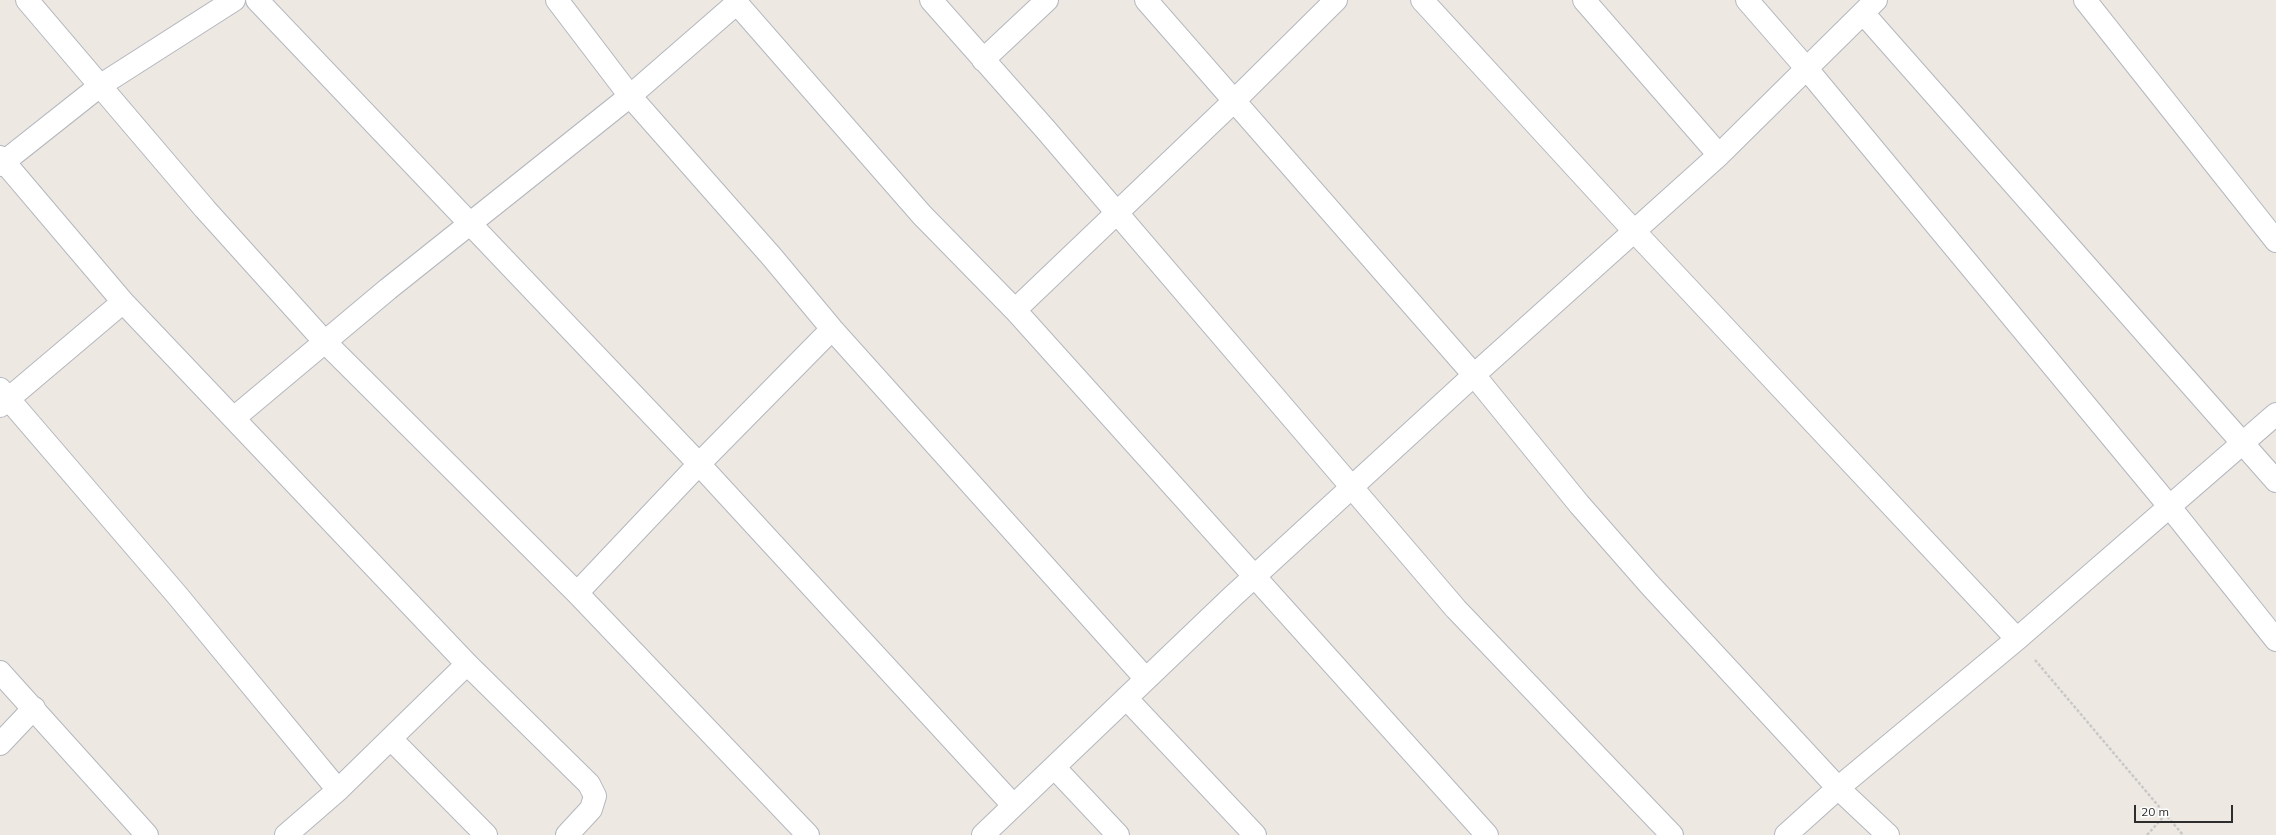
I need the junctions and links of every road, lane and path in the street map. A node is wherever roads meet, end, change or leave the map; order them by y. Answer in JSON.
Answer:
{"nodes":[{"id":1,"x":27,"y":0,"type":"edge"},
{"id":2,"x":234,"y":0,"type":"edge"},
{"id":3,"x":257,"y":0,"type":"edge"},
{"id":4,"x":557,"y":0,"type":"edge"},
{"id":5,"x":931,"y":0,"type":"edge"},
{"id":6,"x":1047,"y":0,"type":"edge"},
{"id":7,"x":1146,"y":0,"type":"edge"},
{"id":8,"x":1336,"y":0,"type":"edge"},
{"id":9,"x":1422,"y":0,"type":"edge"},
{"id":10,"x":1584,"y":0,"type":"edge"},
{"id":11,"x":1747,"y":0,"type":"edge"},
{"id":12,"x":2085,"y":0,"type":"edge"},
{"id":13,"x":736,"y":2,"type":"edge"},
{"id":14,"x":1870,"y":7,"type":"edge"},
{"id":15,"x":983,"y":60,"type":"junction"},
{"id":16,"x":1807,"y":69,"type":"junction"},
{"id":17,"x":101,"y":85,"type":"junction"},
{"id":18,"x":630,"y":96,"type":"junction"},
{"id":19,"x":1234,"y":101,"type":"junction"},
{"id":20,"x":1719,"y":155,"type":"junction"},
{"id":21,"x":1,"y":161,"type":"edge"},
{"id":22,"x":1117,"y":214,"type":"junction"},
{"id":23,"x":471,"y":224,"type":"junction"},
{"id":24,"x":1635,"y":232,"type":"junction"},
{"id":25,"x":2276,"y":241,"type":"edge"},
{"id":26,"x":123,"y":302,"type":"junction"},
{"id":27,"x":1015,"y":310,"type":"junction"},
{"id":28,"x":832,"y":329,"type":"junction"},
{"id":29,"x":324,"y":341,"type":"junction"},
{"id":30,"x":1474,"y":375,"type":"junction"},
{"id":31,"x":3,"y":398,"type":"edge"},
{"id":32,"x":2276,"y":414,"type":"edge"},
{"id":33,"x":234,"y":418,"type":"junction"},
{"id":34,"x":2243,"y":444,"type":"junction"},
{"id":35,"x":699,"y":464,"type":"junction"},
{"id":36,"x":2276,"y":481,"type":"edge"},
{"id":37,"x":1352,"y":487,"type":"junction"},
{"id":38,"x":2169,"y":506,"type":"junction"},
{"id":39,"x":1255,"y":576,"type":"junction"},
{"id":40,"x":577,"y":593,"type":"junction"},
{"id":41,"x":2017,"y":638,"type":"junction"},
{"id":42,"x":2276,"y":640,"type":"edge"},
{"id":43,"x":467,"y":664,"type":"junction"},
{"id":44,"x":0,"y":672,"type":"edge"},
{"id":45,"x":1146,"y":679,"type":"junction"},
{"id":46,"x":1126,"y":698,"type":"junction"},
{"id":47,"x":34,"y":708,"type":"junction"},
{"id":48,"x":391,"y":739,"type":"junction"},
{"id":49,"x":0,"y":744,"type":"edge"},
{"id":50,"x":1054,"y":766,"type":"junction"},
{"id":51,"x":1838,"y":788,"type":"junction"},
{"id":52,"x":338,"y":790,"type":"junction"},
{"id":53,"x":1013,"y":805,"type":"junction"},
{"id":54,"x":2165,"y":815,"type":"junction"},
{"id":55,"x":147,"y":835,"type":"edge"},
{"id":56,"x":286,"y":835,"type":"edge"},
{"id":57,"x":486,"y":835,"type":"edge"},
{"id":58,"x":567,"y":835,"type":"edge"},
{"id":59,"x":808,"y":835,"type":"edge"},
{"id":60,"x":983,"y":835,"type":"edge"},
{"id":61,"x":1118,"y":835,"type":"edge"},
{"id":62,"x":1255,"y":835,"type":"edge"},
{"id":63,"x":1487,"y":835,"type":"edge"},
{"id":64,"x":1672,"y":835,"type":"edge"},
{"id":65,"x":1786,"y":835,"type":"edge"},
{"id":66,"x":1888,"y":835,"type":"edge"},
{"id":67,"x":2147,"y":835,"type":"edge"},
{"id":68,"x":2183,"y":835,"type":"edge"}],
"edges":[{"from":1,"to":17,"type":"street"},
{"from":2,"to":17,"type":"street"},
{"from":3,"to":23,"type":"street"},
{"from":4,"to":18,"type":"street"},
{"from":5,"to":15,"type":"street"},
{"from":6,"to":15,"type":"street"},
{"from":7,"to":19,"type":"street"},
{"from":8,"to":19,"type":"street"},
{"from":9,"to":24,"type":"street"},
{"from":10,"to":20,"type":"street"},
{"from":11,"to":16,"type":"street"},
{"from":12,"to":25,"type":"street"},
{"from":13,"to":18,"type":"street"},
{"from":13,"to":27,"type":"street"},
{"from":14,"to":16,"type":"street"},
{"from":14,"to":34,"type":"street"},
{"from":15,"to":22,"type":"street"},
{"from":16,"to":20,"type":"street"},
{"from":16,"to":38,"type":"street"},
{"from":17,"to":21,"type":"street"},
{"from":17,"to":29,"type":"street"},
{"from":18,"to":23,"type":"street"},
{"from":18,"to":28,"type":"street"},
{"from":19,"to":22,"type":"street"},
{"from":19,"to":30,"type":"street"},
{"from":20,"to":24,"type":"street"},
{"from":21,"to":26,"type":"street"},
{"from":22,"to":27,"type":"street"},
{"from":22,"to":37,"type":"street"},
{"from":23,"to":29,"type":"street"},
{"from":23,"to":35,"type":"street"},
{"from":24,"to":30,"type":"street"},
{"from":24,"to":41,"type":"street"},
{"from":26,"to":31,"type":"street"},
{"from":26,"to":33,"type":"street"},
{"from":27,"to":39,"type":"street"},
{"from":28,"to":35,"type":"street"},
{"from":28,"to":45,"type":"street"},
{"from":29,"to":33,"type":"street"},
{"from":29,"to":40,"type":"street"},
{"from":30,"to":37,"type":"street"},
{"from":30,"to":51,"type":"street"},
{"from":31,"to":52,"type":"street"},
{"from":32,"to":34,"type":"street"},
{"from":33,"to":43,"type":"street"},
{"from":34,"to":36,"type":"street"},
{"from":34,"to":38,"type":"street"},
{"from":35,"to":40,"type":"street"},
{"from":35,"to":53,"type":"street"},
{"from":37,"to":39,"type":"street"},
{"from":37,"to":64,"type":"street"},
{"from":38,"to":41,"type":"street"},
{"from":38,"to":42,"type":"street"},
{"from":39,"to":45,"type":"street"},
{"from":39,"to":63,"type":"street"},
{"from":40,"to":59,"type":"street"},
{"from":41,"to":51,"type":"street"},
{"from":41,"to":54,"type":"path"},
{"from":43,"to":48,"type":"street"},
{"from":43,"to":58,"type":"street"},
{"from":44,"to":47,"type":"street"},
{"from":45,"to":46,"type":"street"},
{"from":46,"to":50,"type":"street"},
{"from":46,"to":62,"type":"street"},
{"from":47,"to":49,"type":"street"},
{"from":47,"to":55,"type":"street"},
{"from":48,"to":52,"type":"street"},
{"from":48,"to":57,"type":"street"},
{"from":50,"to":53,"type":"street"},
{"from":50,"to":61,"type":"street"},
{"from":51,"to":65,"type":"street"},
{"from":51,"to":66,"type":"street"},
{"from":52,"to":56,"type":"street"},
{"from":53,"to":60,"type":"street"},
{"from":54,"to":67,"type":"path"},
{"from":54,"to":68,"type":"path"}]}
